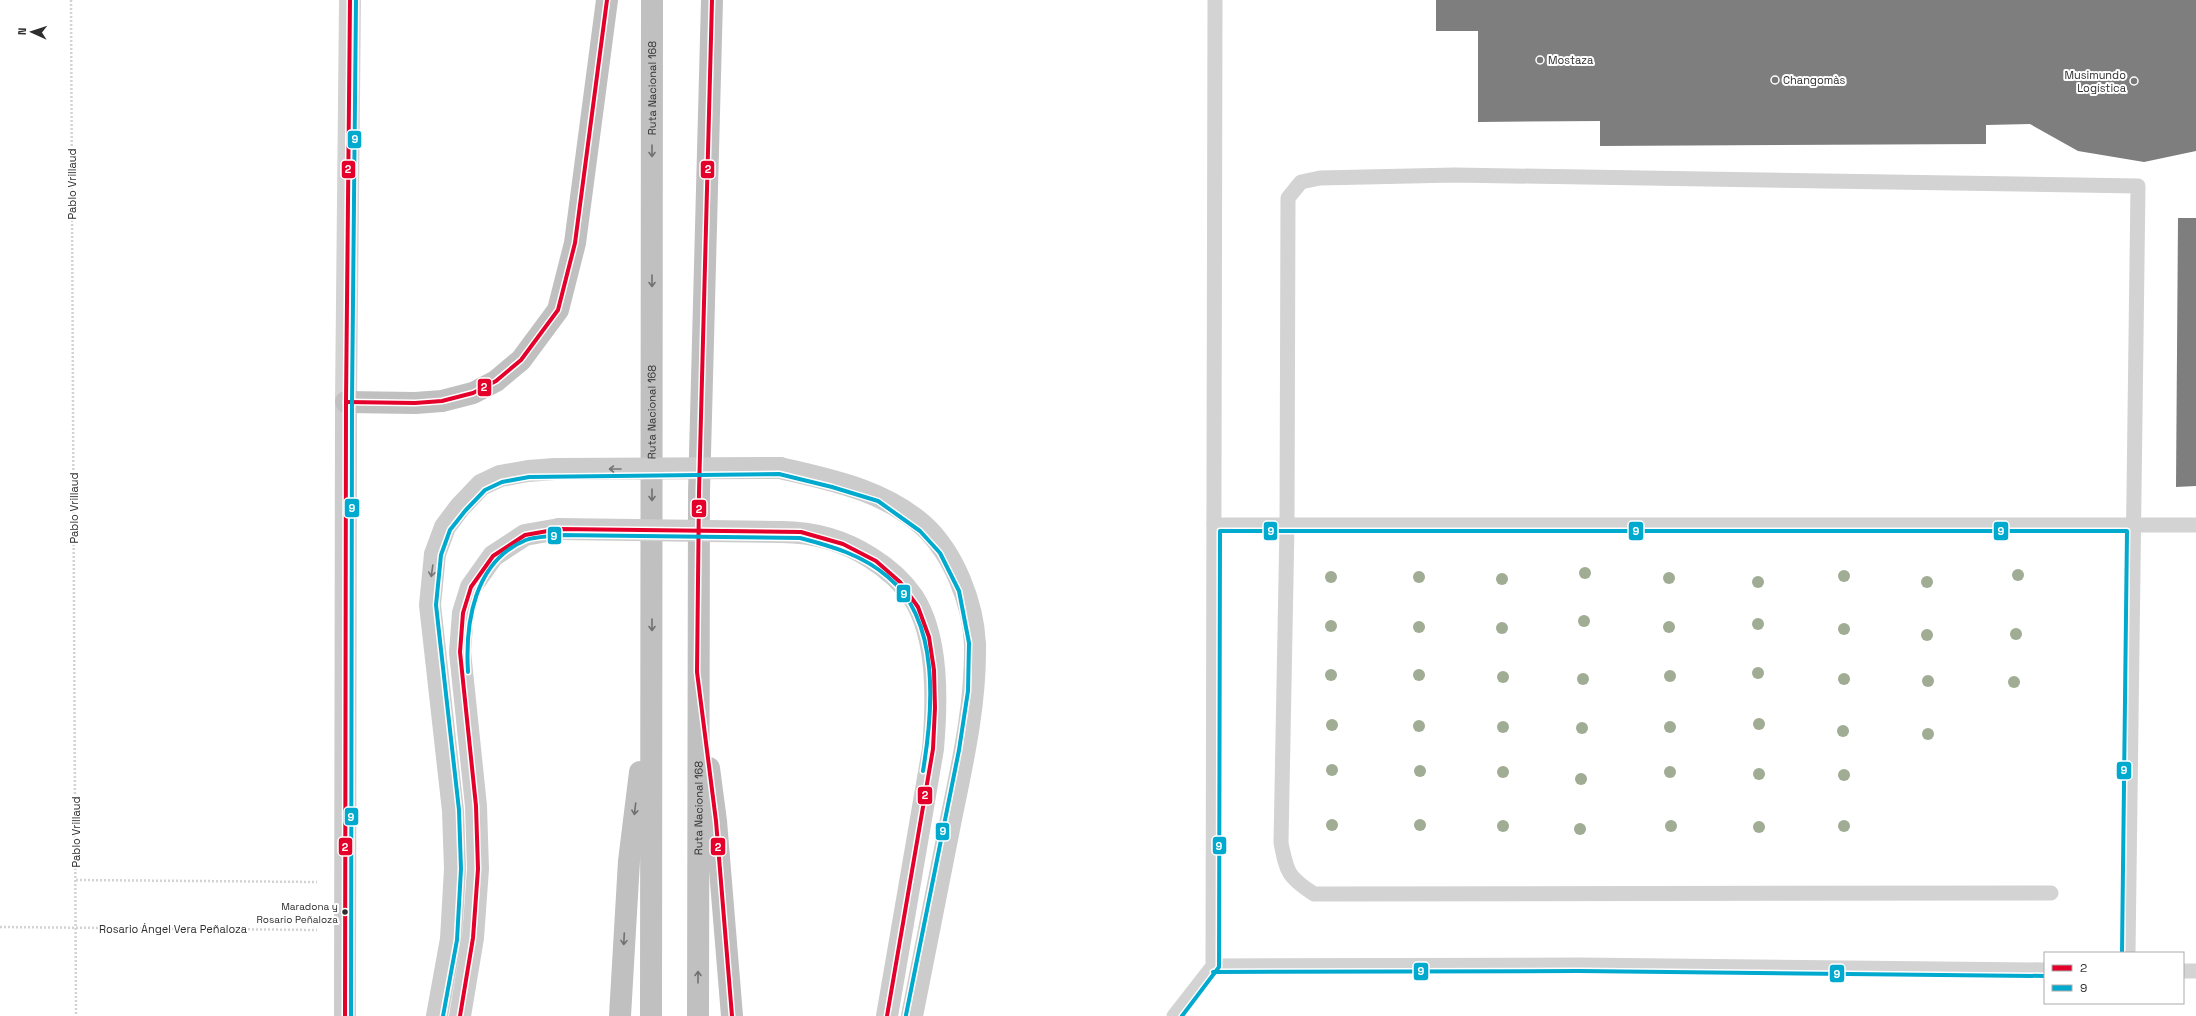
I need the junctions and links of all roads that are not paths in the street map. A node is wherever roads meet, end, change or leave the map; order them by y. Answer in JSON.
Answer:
{"nodes":[{"id":1,"x":350,"y":0,"type":"edge"},
{"id":2,"x":607,"y":0,"type":"edge"},
{"id":3,"x":652,"y":0,"type":"edge"},
{"id":4,"x":712,"y":0,"type":"edge"},
{"id":5,"x":1215,"y":0,"type":"edge"},
{"id":6,"x":346,"y":402,"type":"junction"},
{"id":7,"x":1214,"y":525,"type":"junction"},
{"id":8,"x":2133,"y":525,"type":"junction"},
{"id":9,"x":2196,"y":525,"type":"edge"},
{"id":10,"x":1287,"y":526,"type":"junction"},
{"id":11,"x":697,"y":672,"type":"junction"},
{"id":12,"x":652,"y":673,"type":"junction"},
{"id":13,"x":2051,"y":893,"type":"dead end"},
{"id":14,"x":2128,"y":952,"type":"edge"},
{"id":15,"x":1213,"y":966,"type":"junction"},
{"id":16,"x":2044,"y":970,"type":"edge"},
{"id":17,"x":2184,"y":971,"type":"edge"},
{"id":18,"x":2196,"y":971,"type":"edge"},
{"id":19,"x":345,"y":1016,"type":"edge"},
{"id":20,"x":438,"y":1016,"type":"edge"},
{"id":21,"x":460,"y":1016,"type":"edge"},
{"id":22,"x":620,"y":1016,"type":"edge"},
{"id":23,"x":652,"y":1016,"type":"edge"},
{"id":24,"x":698,"y":1016,"type":"edge"},
{"id":25,"x":732,"y":1016,"type":"edge"},
{"id":26,"x":887,"y":1016,"type":"edge"},
{"id":27,"x":912,"y":1016,"type":"edge"},
{"id":28,"x":1174,"y":1016,"type":"edge"}],
"edges":[{"from":1,"to":6,"type":"street"},
{"from":2,"to":6,"type":"highway"},
{"from":3,"to":12,"type":"highway","name":"Ruta Nacional 168","one_way":true},
{"from":4,"to":11,"type":"highway","name":"Ruta Nacional 168"},
{"from":5,"to":7,"type":"lane"},
{"from":6,"to":19,"type":"main road"},
{"from":7,"to":10,"type":"lane"},
{"from":7,"to":15,"type":"lane"},
{"from":8,"to":9,"type":"lane"},
{"from":8,"to":10,"type":"lane"},
{"from":8,"to":10,"type":"lane"},
{"from":8,"to":14,"type":"lane"},
{"from":10,"to":13,"type":"lane"},
{"from":24,"to":11,"type":"highway","name":"Ruta Nacional 168","one_way":true},
{"from":11,"to":25,"type":"highway"},
{"from":12,"to":22,"type":"highway","one_way":true},
{"from":12,"to":23,"type":"highway","name":"Ruta Nacional 168"},
{"from":15,"to":16,"type":"lane"},
{"from":15,"to":28,"type":"lane"},
{"from":17,"to":18,"type":"lane"},
{"from":27,"to":20,"type":"main road","one_way":true,"bridge":true},
{"from":21,"to":26,"type":"main road","bridge":true}]}
